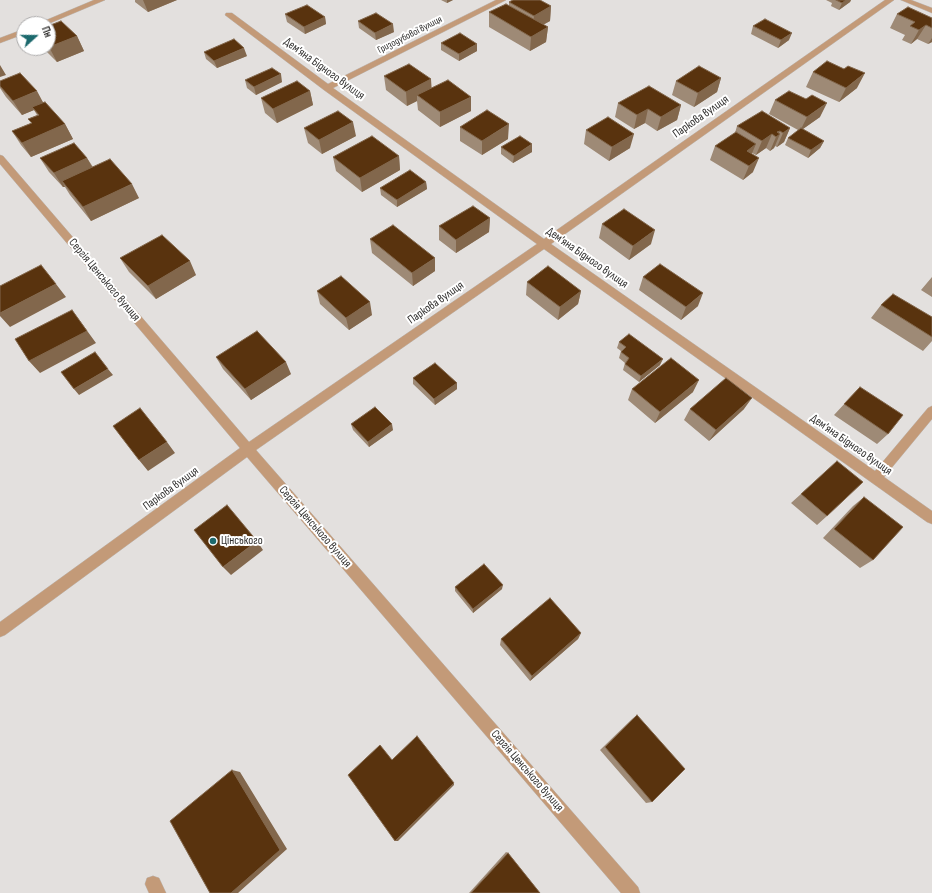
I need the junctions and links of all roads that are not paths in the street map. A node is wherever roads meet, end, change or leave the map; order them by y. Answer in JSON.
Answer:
{"nodes":[{"id":1,"x":101,"y":0,"type":"edge"},
{"id":2,"x":502,"y":0,"type":"edge"},
{"id":3,"x":890,"y":0,"type":"edge"},
{"id":4,"x":905,"y":0,"type":"edge"},
{"id":5,"x":932,"y":11,"type":"edge"},
{"id":6,"x":229,"y":15,"type":"dead end"},
{"id":7,"x":56,"y":18,"type":"edge"},
{"id":8,"x":16,"y":34,"type":"edge"},
{"id":9,"x":0,"y":40,"type":"edge"},
{"id":10,"x":327,"y":88,"type":"junction"},
{"id":11,"x":0,"y":158,"type":"edge"},
{"id":12,"x":544,"y":244,"type":"junction"},
{"id":13,"x":932,"y":411,"type":"edge"},
{"id":14,"x":248,"y":449,"type":"junction"},
{"id":15,"x":876,"y":478,"type":"junction"},
{"id":16,"x":932,"y":518,"type":"edge"},
{"id":17,"x":0,"y":630,"type":"edge"},
{"id":18,"x":632,"y":893,"type":"edge"}],
"edges":[{"from":1,"to":7,"type":"street"},
{"from":2,"to":10,"type":"street","name":"Гризодубової вулиця"},
{"from":3,"to":12,"type":"street","name":"Паркова вулиця"},
{"from":4,"to":5,"type":"street"},
{"from":6,"to":10,"type":"street","name":"Дем’яна Бідного вулиця"},
{"from":8,"to":9,"type":"street"},
{"from":10,"to":12,"type":"street","name":"Дем’яна Бідного вулиця"},
{"from":11,"to":14,"type":"street","name":"Сергія Ценського вулиця"},
{"from":12,"to":14,"type":"street","name":"Паркова вулиця"},
{"from":12,"to":15,"type":"street","name":"Дем’яна Бідного вулиця"},
{"from":13,"to":15,"type":"street"},
{"from":14,"to":17,"type":"street","name":"Паркова вулиця"},
{"from":14,"to":18,"type":"street","name":"Сергія Ценського вулиця"},
{"from":15,"to":16,"type":"street","name":"Дем’яна Бідного вулиця"}]}
